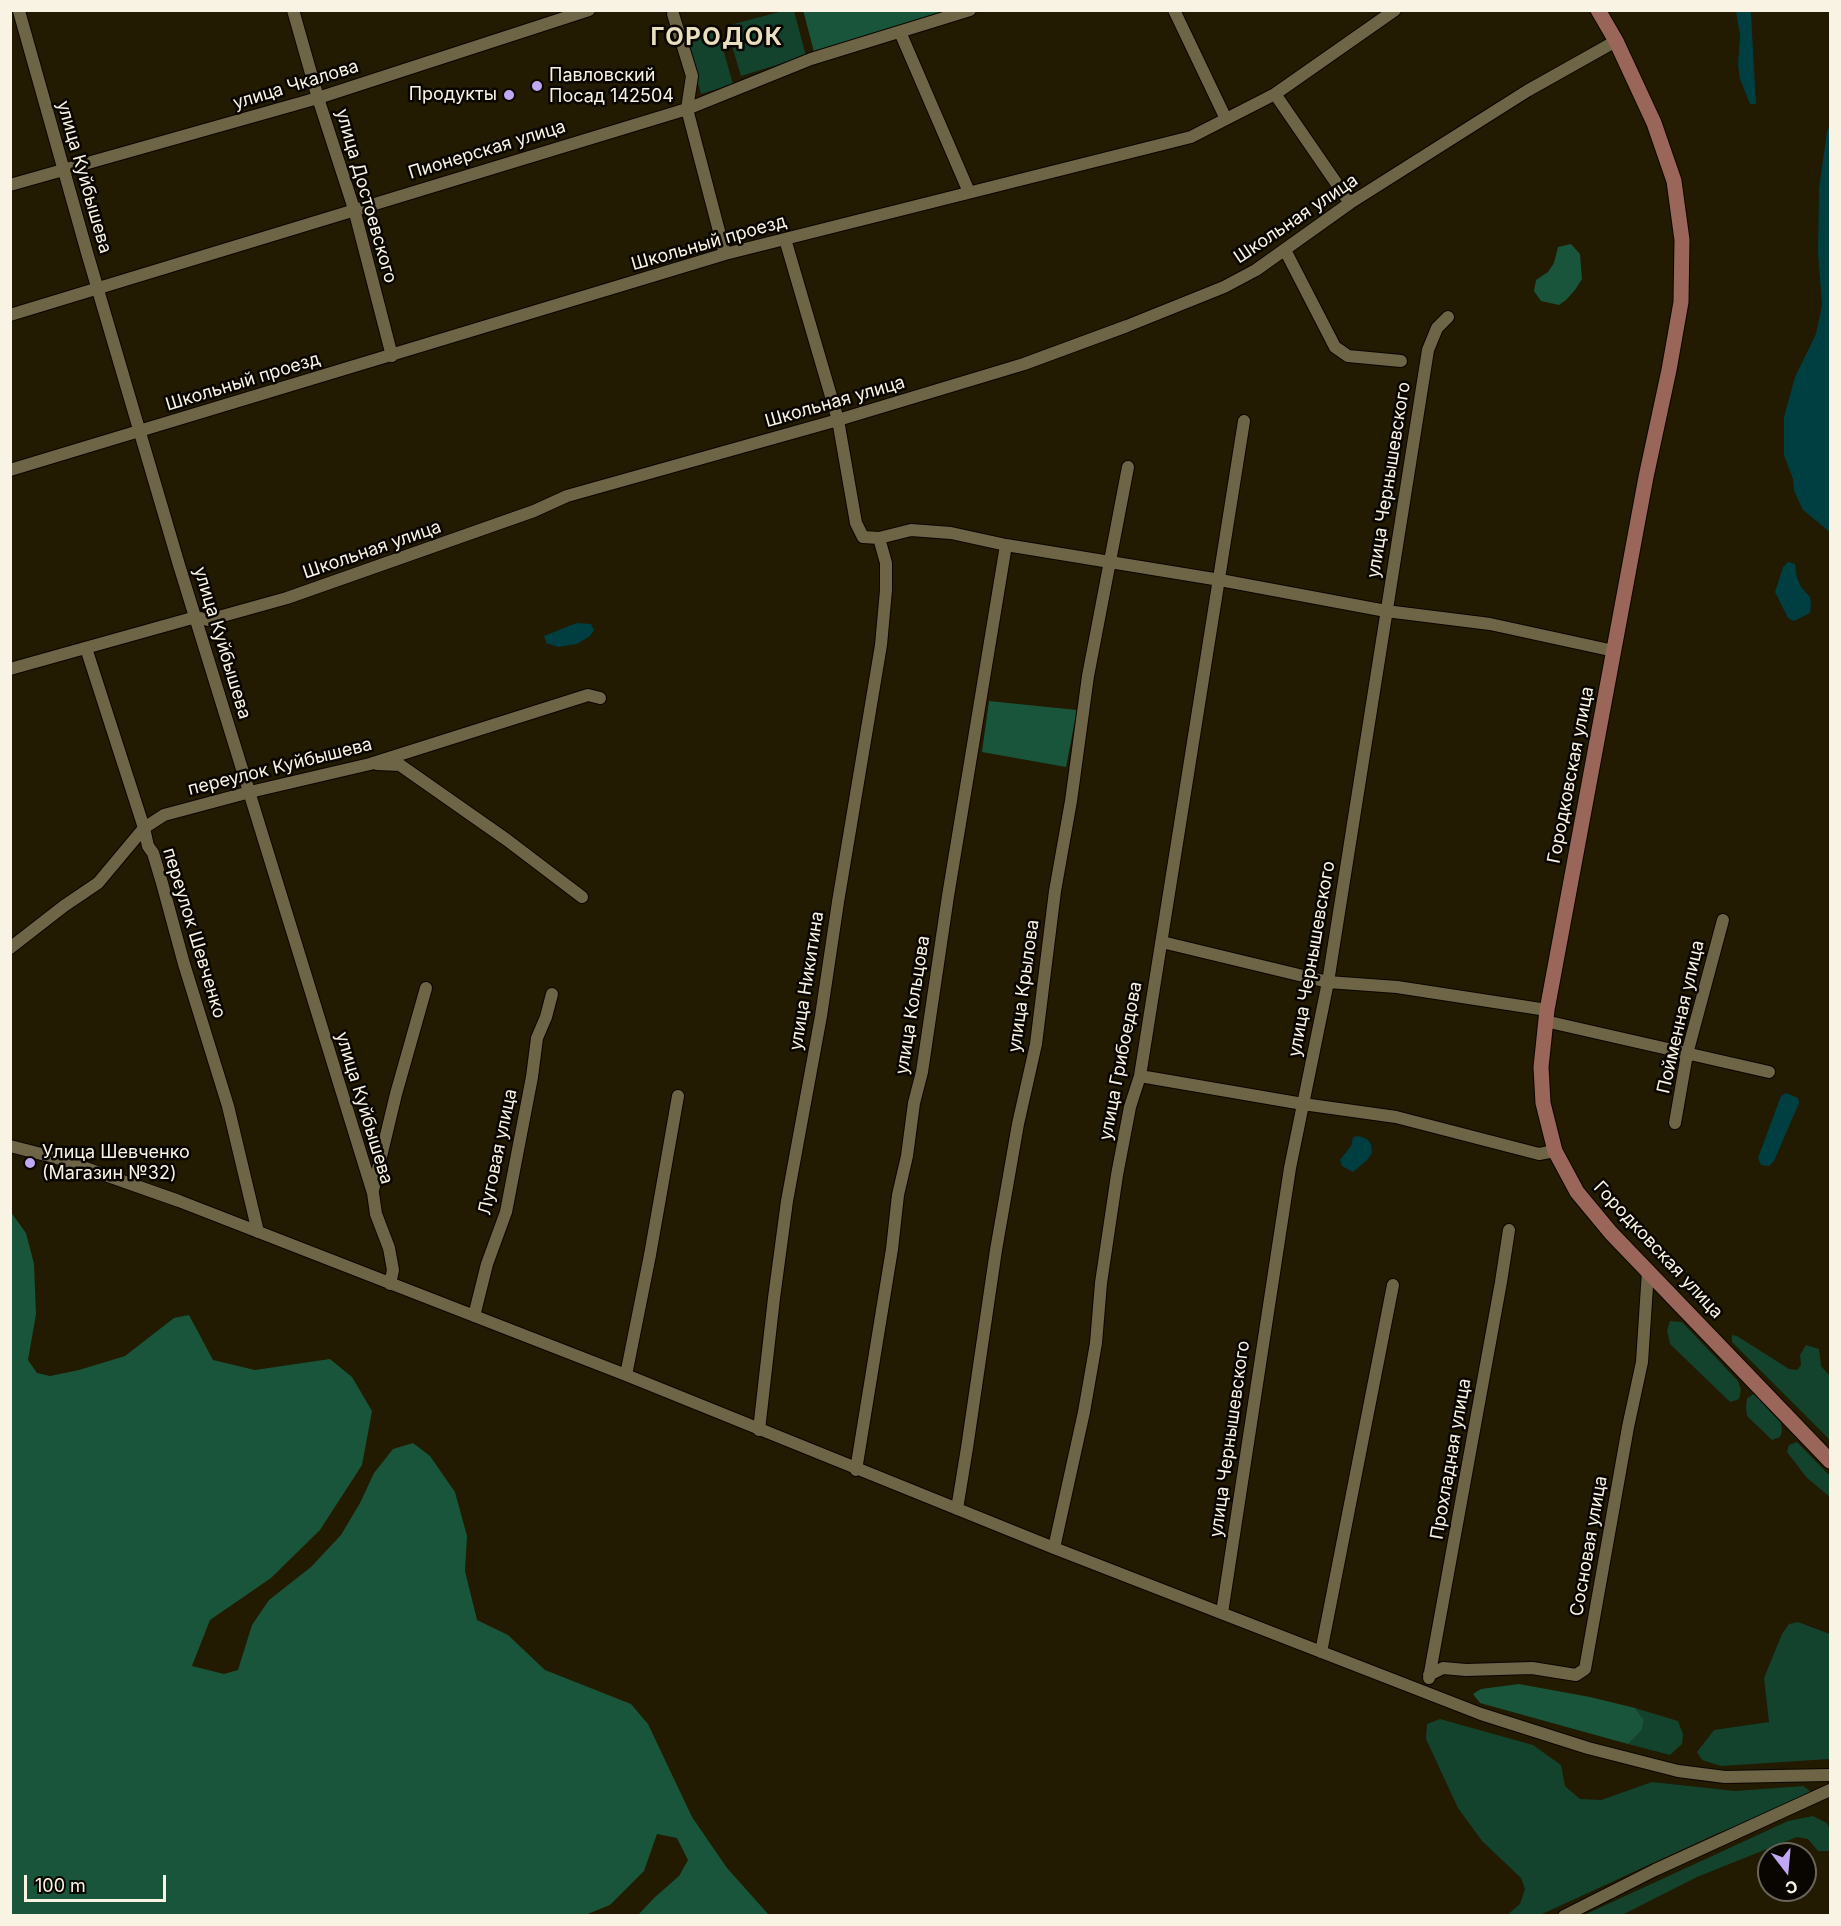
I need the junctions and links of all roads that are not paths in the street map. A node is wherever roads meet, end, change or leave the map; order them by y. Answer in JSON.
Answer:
{"nodes":[{"id":1,"x":293,"y":10,"type":"edge"},
{"id":2,"x":589,"y":10,"type":"edge"},
{"id":3,"x":686,"y":10,"type":"edge"},
{"id":4,"x":970,"y":10,"type":"edge"},
{"id":5,"x":1174,"y":10,"type":"edge"},
{"id":6,"x":1395,"y":10,"type":"edge"},
{"id":7,"x":1598,"y":10,"type":"edge"},
{"id":8,"x":19,"y":11,"type":"edge"},
{"id":9,"x":10,"y":12,"type":"edge"},
{"id":10,"x":670,"y":12,"type":"edge"},
{"id":11,"x":900,"y":32,"type":"junction"},
{"id":12,"x":1616,"y":41,"type":"junction"},
{"id":13,"x":1275,"y":94,"type":"junction"},
{"id":14,"x":318,"y":98,"type":"junction"},
{"id":15,"x":687,"y":109,"type":"junction"},
{"id":16,"x":1226,"y":119,"type":"junction"},
{"id":17,"x":63,"y":170,"type":"junction"},
{"id":18,"x":10,"y":184,"type":"edge"},
{"id":19,"x":969,"y":192,"type":"junction"},
{"id":20,"x":1350,"y":203,"type":"junction"},
{"id":21,"x":354,"y":209,"type":"junction"},
{"id":22,"x":785,"y":239,"type":"junction"},
{"id":23,"x":1285,"y":250,"type":"junction"},
{"id":24,"x":725,"y":254,"type":"junction"},
{"id":25,"x":98,"y":289,"type":"junction"},
{"id":26,"x":10,"y":315,"type":"edge"},
{"id":27,"x":1448,"y":317,"type":"dead end"},
{"id":28,"x":392,"y":356,"type":"junction"},
{"id":29,"x":1401,"y":361,"type":"dead end"},
{"id":30,"x":838,"y":420,"type":"junction"},
{"id":31,"x":1244,"y":421,"type":"dead end"},
{"id":32,"x":140,"y":432,"type":"junction"},
{"id":33,"x":1128,"y":467,"type":"dead end"},
{"id":34,"x":10,"y":470,"type":"edge"},
{"id":35,"x":879,"y":538,"type":"junction"},
{"id":36,"x":1006,"y":545,"type":"junction"},
{"id":37,"x":1111,"y":563,"type":"junction"},
{"id":38,"x":1220,"y":580,"type":"junction"},
{"id":39,"x":1386,"y":611,"type":"junction"},
{"id":40,"x":196,"y":618,"type":"junction"},
{"id":41,"x":86,"y":648,"type":"junction"},
{"id":42,"x":1614,"y":651,"type":"junction"},
{"id":43,"x":10,"y":669,"type":"edge"},
{"id":44,"x":600,"y":698,"type":"dead end"},
{"id":45,"x":370,"y":764,"type":"junction"},
{"id":46,"x":250,"y":792,"type":"junction"},
{"id":47,"x":144,"y":828,"type":"junction"},
{"id":48,"x":582,"y":897,"type":"dead end"},
{"id":49,"x":1723,"y":920,"type":"dead end"},
{"id":50,"x":1162,"y":942,"type":"junction"},
{"id":51,"x":10,"y":948,"type":"edge"},
{"id":52,"x":1328,"y":982,"type":"junction"},
{"id":53,"x":426,"y":988,"type":"dead end"},
{"id":54,"x":552,"y":994,"type":"dead end"},
{"id":55,"x":1546,"y":1016,"type":"junction"},
{"id":56,"x":1687,"y":1054,"type":"junction"},
{"id":57,"x":1769,"y":1072,"type":"dead end"},
{"id":58,"x":1140,"y":1076,"type":"junction"},
{"id":59,"x":678,"y":1096,"type":"dead end"},
{"id":60,"x":1303,"y":1104,"type":"junction"},
{"id":61,"x":1675,"y":1123,"type":"dead end"},
{"id":62,"x":10,"y":1146,"type":"edge"},
{"id":63,"x":1555,"y":1151,"type":"junction"},
{"id":64,"x":373,"y":1193,"type":"junction"},
{"id":65,"x":1509,"y":1230,"type":"dead end"},
{"id":66,"x":258,"y":1232,"type":"junction"},
{"id":67,"x":1648,"y":1271,"type":"junction"},
{"id":68,"x":390,"y":1284,"type":"junction"},
{"id":69,"x":1393,"y":1285,"type":"dead end"},
{"id":70,"x":474,"y":1316,"type":"junction"},
{"id":71,"x":626,"y":1376,"type":"junction"},
{"id":72,"x":759,"y":1430,"type":"junction"},
{"id":73,"x":1830,"y":1461,"type":"edge"},
{"id":74,"x":856,"y":1470,"type":"junction"},
{"id":75,"x":957,"y":1509,"type":"junction"},
{"id":76,"x":1054,"y":1548,"type":"junction"},
{"id":77,"x":1222,"y":1613,"type":"junction"},
{"id":78,"x":1321,"y":1652,"type":"junction"},
{"id":79,"x":1430,"y":1675,"type":"junction"},
{"id":80,"x":1426,"y":1693,"type":"junction"},
{"id":81,"x":1830,"y":1775,"type":"edge"},
{"id":82,"x":1830,"y":1790,"type":"edge"},
{"id":83,"x":1564,"y":1916,"type":"edge"}],
"edges":[{"from":1,"to":14,"type":"street","name":"улица Достоевского"},
{"from":2,"to":14,"type":"street","name":"улица Чкалова"},
{"from":3,"to":10,"type":"street"},
{"from":4,"to":11,"type":"street","name":"Пионерская улица"},
{"from":5,"to":16,"type":"street"},
{"from":6,"to":13,"type":"street","name":"Школьный проезд"},
{"from":7,"to":12,"type":"main road","name":"Городковская улица"},
{"from":8,"to":9,"type":"street"},
{"from":8,"to":17,"type":"street","name":"улица Куйбышева"},
{"from":10,"to":15,"type":"street"},
{"from":11,"to":15,"type":"street","name":"Пионерская улица"},
{"from":11,"to":19,"type":"street"},
{"from":12,"to":20,"type":"street","name":"Школьная улица"},
{"from":12,"to":42,"type":"main road","name":"Городковская улица"},
{"from":13,"to":16,"type":"street","name":"Школьный проезд"},
{"from":13,"to":20,"type":"street"},
{"from":14,"to":17,"type":"street","name":"улица Чкалова"},
{"from":14,"to":21,"type":"street","name":"улица Достоевского"},
{"from":15,"to":21,"type":"street","name":"Пионерская улица"},
{"from":15,"to":24,"type":"street"},
{"from":16,"to":19,"type":"street","name":"Школьный проезд"},
{"from":17,"to":18,"type":"street","name":"улица Чкалова"},
{"from":17,"to":25,"type":"street","name":"улица Куйбышева"},
{"from":19,"to":22,"type":"street","name":"Школьный проезд"},
{"from":20,"to":23,"type":"street","name":"Школьная улица"},
{"from":21,"to":25,"type":"street","name":"Пионерская улица"},
{"from":21,"to":28,"type":"street","name":"улица Достоевского"},
{"from":22,"to":24,"type":"street","name":"Школьный проезд"},
{"from":22,"to":30,"type":"street"},
{"from":23,"to":29,"type":"street"},
{"from":23,"to":30,"type":"street","name":"Школьная улица"},
{"from":24,"to":28,"type":"street","name":"Школьный проезд"},
{"from":25,"to":26,"type":"street","name":"Пионерская улица"},
{"from":25,"to":32,"type":"street","name":"улица Куйбышева"},
{"from":27,"to":39,"type":"street","name":"улица Чернышевского"},
{"from":28,"to":32,"type":"street","name":"Школьный проезд"},
{"from":30,"to":35,"type":"street"},
{"from":30,"to":40,"type":"street","name":"Школьная улица"},
{"from":31,"to":38,"type":"street","name":"улица Грибоедова"},
{"from":32,"to":34,"type":"street","name":"Школьный проезд"},
{"from":32,"to":40,"type":"street","name":"улица Куйбышева"},
{"from":33,"to":37,"type":"street","name":"улица Крылова"},
{"from":35,"to":36,"type":"street"},
{"from":35,"to":72,"type":"street","name":"улица Никитина"},
{"from":36,"to":37,"type":"street"},
{"from":36,"to":74,"type":"street","name":"улица Кольцова"},
{"from":37,"to":38,"type":"street"},
{"from":37,"to":75,"type":"street","name":"улица Крылова"},
{"from":38,"to":39,"type":"street"},
{"from":38,"to":50,"type":"street","name":"улица Грибоедова"},
{"from":39,"to":42,"type":"street"},
{"from":39,"to":52,"type":"street","name":"улица Чернышевского"},
{"from":40,"to":41,"type":"street","name":"Школьная улица"},
{"from":40,"to":46,"type":"street","name":"улица Куйбышева"},
{"from":41,"to":43,"type":"street","name":"Школьная улица"},
{"from":41,"to":47,"type":"street","name":"переулок Шевченко"},
{"from":42,"to":55,"type":"main road","name":"Городковская улица"},
{"from":44,"to":45,"type":"street","name":"переулок Куйбышева"},
{"from":45,"to":46,"type":"street","name":"переулок Куйбышева"},
{"from":45,"to":48,"type":"street"},
{"from":46,"to":47,"type":"street","name":"переулок Куйбышева"},
{"from":46,"to":64,"type":"street","name":"улица Куйбышева"},
{"from":47,"to":51,"type":"street","name":"переулок Куйбышева"},
{"from":47,"to":66,"type":"street","name":"переулок Шевченко"},
{"from":49,"to":56,"type":"street","name":"Пойменная улица"},
{"from":50,"to":52,"type":"street"},
{"from":50,"to":58,"type":"street","name":"улица Грибоедова"},
{"from":52,"to":55,"type":"street"},
{"from":52,"to":60,"type":"street","name":"улица Чернышевского"},
{"from":53,"to":64,"type":"street"},
{"from":54,"to":70,"type":"street","name":"Луговая улица"},
{"from":55,"to":56,"type":"street"},
{"from":55,"to":63,"type":"main road","name":"Городковская улица"},
{"from":56,"to":57,"type":"street"},
{"from":56,"to":61,"type":"street","name":"Пойменная улица"},
{"from":58,"to":60,"type":"street"},
{"from":58,"to":76,"type":"street","name":"улица Грибоедова"},
{"from":59,"to":71,"type":"street"},
{"from":60,"to":63,"type":"street"},
{"from":60,"to":77,"type":"street","name":"улица Чернышевского"},
{"from":62,"to":66,"type":"street"},
{"from":63,"to":67,"type":"main road","name":"Городковская улица"},
{"from":64,"to":68,"type":"street","name":"улица Куйбышева"},
{"from":65,"to":79,"type":"street","name":"Прохладная улица"},
{"from":66,"to":68,"type":"street"},
{"from":67,"to":73,"type":"main road","name":"Городковская улица"},
{"from":67,"to":79,"type":"street","name":"Сосновая улица"},
{"from":68,"to":70,"type":"street"},
{"from":69,"to":78,"type":"street"},
{"from":70,"to":71,"type":"street"},
{"from":71,"to":72,"type":"street"},
{"from":72,"to":74,"type":"street"},
{"from":74,"to":75,"type":"street"},
{"from":75,"to":76,"type":"street"},
{"from":76,"to":77,"type":"street"},
{"from":77,"to":78,"type":"street"},
{"from":78,"to":80,"type":"street"},
{"from":79,"to":80,"type":"street","name":"Прохладная улица"},
{"from":80,"to":81,"type":"street"},
{"from":82,"to":83,"type":"street"}]}
